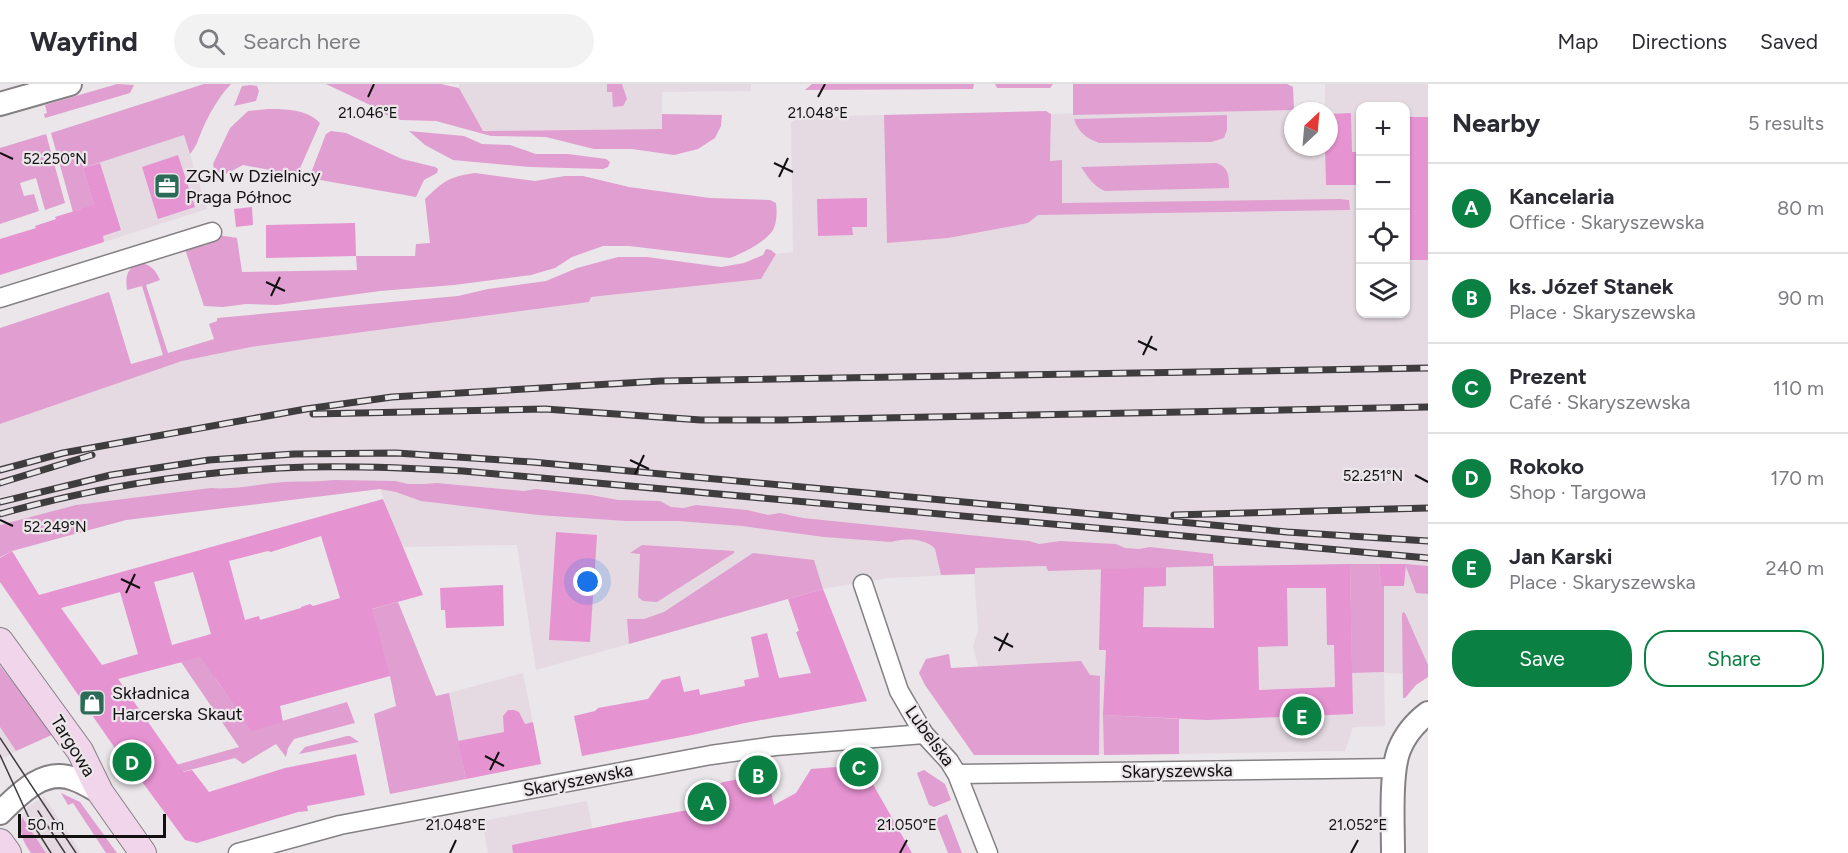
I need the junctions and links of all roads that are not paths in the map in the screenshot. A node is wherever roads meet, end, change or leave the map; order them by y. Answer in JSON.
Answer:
{"nodes":[{"id":1,"x":70,"y":84,"type":"edge"},
{"id":2,"x":0,"y":104,"type":"edge"},
{"id":3,"x":212,"y":232,"type":"dead end"},
{"id":4,"x":0,"y":298,"type":"edge"},
{"id":5,"x":863,"y":584,"type":"dead end"},
{"id":6,"x":0,"y":641,"type":"edge"},
{"id":7,"x":1428,"y":713,"type":"edge"},
{"id":8,"x":924,"y":734,"type":"junction"},
{"id":9,"x":1396,"y":768,"type":"junction"},
{"id":10,"x":957,"y":774,"type":"junction"},
{"id":11,"x":100,"y":792,"type":"junction"},
{"id":12,"x":0,"y":813,"type":"edge"},
{"id":13,"x":0,"y":842,"type":"edge"},
{"id":14,"x":8,"y":853,"type":"edge"},
{"id":15,"x":143,"y":853,"type":"edge"},
{"id":16,"x":238,"y":853,"type":"edge"},
{"id":17,"x":988,"y":853,"type":"edge"},
{"id":18,"x":1393,"y":853,"type":"edge"}],
"edges":[{"from":1,"to":2,"type":"street"},
{"from":3,"to":4,"type":"street"},
{"from":5,"to":8,"type":"street","name":"Lubelska"},
{"from":6,"to":11,"type":"main road","name":"Targowa"},
{"from":7,"to":9,"type":"street"},
{"from":8,"to":10,"type":"street","name":"Lubelska"},
{"from":8,"to":16,"type":"street","name":"Skaryszewska"},
{"from":9,"to":10,"type":"street","name":"Skaryszewska"},
{"from":9,"to":18,"type":"street"},
{"from":10,"to":17,"type":"street","name":"Lubelska"},
{"from":11,"to":12,"type":"street"},
{"from":11,"to":15,"type":"main road","name":"Targowa"},
{"from":13,"to":14,"type":"main road"}]}
